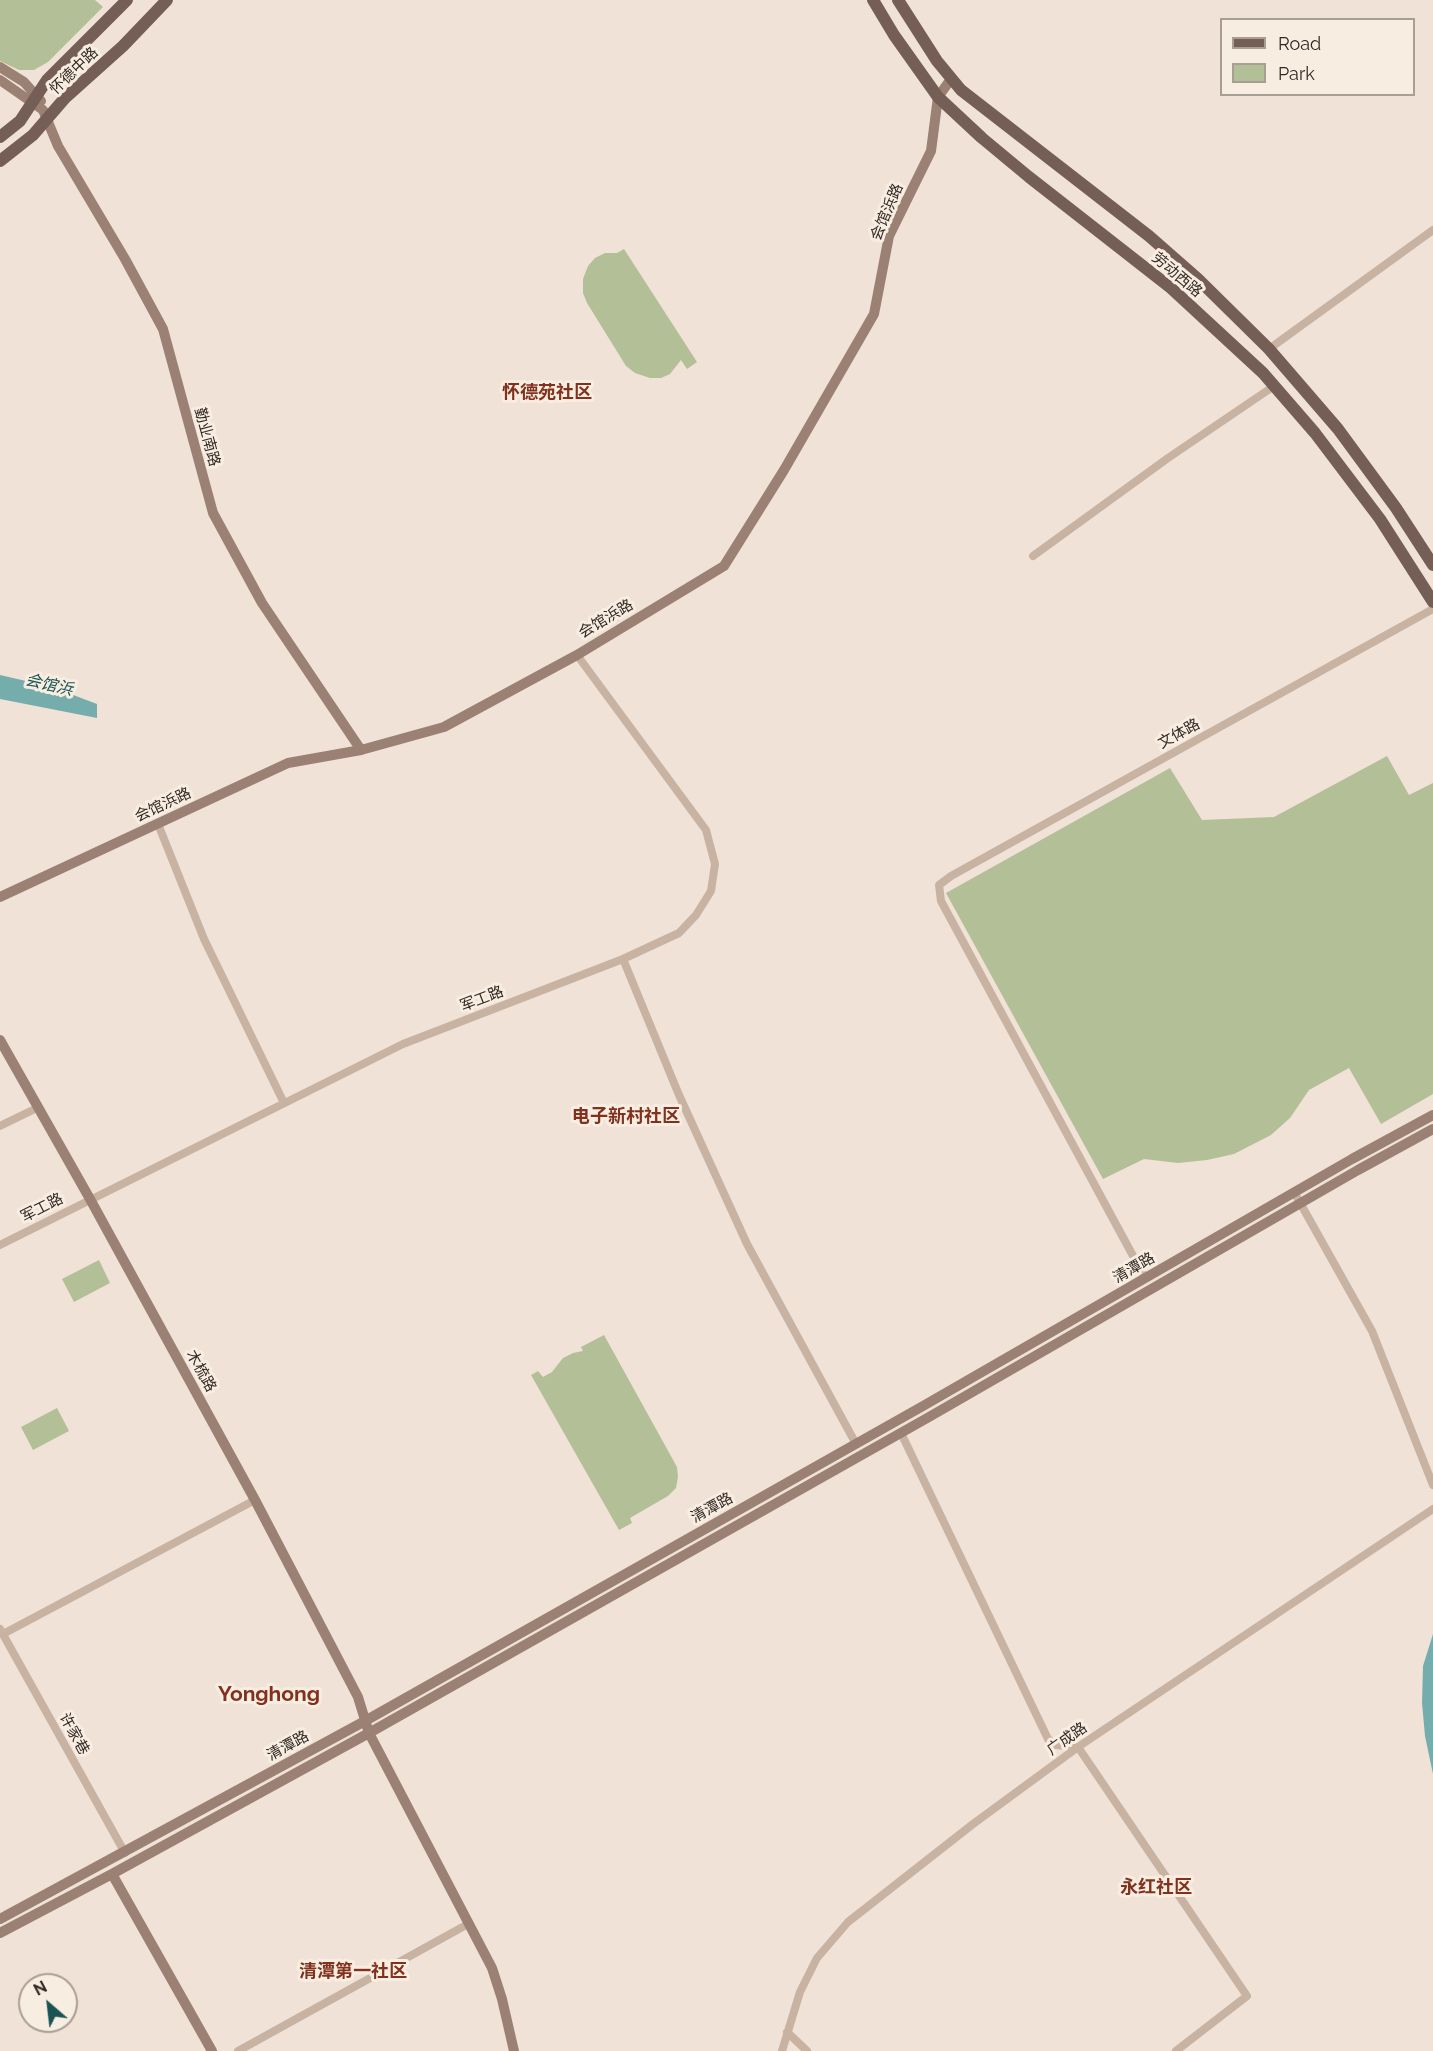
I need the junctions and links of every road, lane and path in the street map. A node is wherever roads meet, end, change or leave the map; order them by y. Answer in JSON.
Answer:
{"nodes":[{"id":1,"x":127,"y":0,"type":"edge"},
{"id":2,"x":167,"y":0,"type":"edge"},
{"id":3,"x":873,"y":0,"type":"edge"},
{"id":4,"x":898,"y":0,"type":"edge"},
{"id":5,"x":0,"y":67,"type":"edge"},
{"id":6,"x":951,"y":79,"type":"junction"},
{"id":7,"x":0,"y":80,"type":"edge"},
{"id":8,"x":938,"y":97,"type":"junction"},
{"id":9,"x":40,"y":108,"type":"junction"},
{"id":10,"x":0,"y":137,"type":"edge"},
{"id":11,"x":0,"y":161,"type":"edge"},
{"id":12,"x":1433,"y":230,"type":"edge"},
{"id":13,"x":1269,"y":349,"type":"junction"},
{"id":14,"x":1274,"y":386,"type":"junction"},
{"id":15,"x":1033,"y":556,"type":"dead end"},
{"id":16,"x":1433,"y":565,"type":"edge"},
{"id":17,"x":1433,"y":602,"type":"edge"},
{"id":18,"x":1433,"y":609,"type":"edge"},
{"id":19,"x":577,"y":655,"type":"junction"},
{"id":20,"x":361,"y":750,"type":"junction"},
{"id":21,"x":158,"y":824,"type":"junction"},
{"id":22,"x":0,"y":897,"type":"edge"},
{"id":23,"x":622,"y":959,"type":"junction"},
{"id":24,"x":0,"y":1040,"type":"edge"},
{"id":25,"x":284,"y":1103,"type":"junction"},
{"id":26,"x":39,"y":1107,"type":"junction"},
{"id":27,"x":1433,"y":1115,"type":"edge"},
{"id":28,"x":0,"y":1126,"type":"edge"},
{"id":29,"x":1433,"y":1129,"type":"edge"},
{"id":30,"x":1294,"y":1192,"type":"junction"},
{"id":31,"x":90,"y":1199,"type":"junction"},
{"id":32,"x":1301,"y":1203,"type":"junction"},
{"id":33,"x":0,"y":1245,"type":"edge"},
{"id":34,"x":1145,"y":1278,"type":"junction"},
{"id":35,"x":901,"y":1433,"type":"junction"},
{"id":36,"x":856,"y":1444,"type":"junction"},
{"id":37,"x":1433,"y":1485,"type":"edge"},
{"id":38,"x":255,"y":1500,"type":"junction"},
{"id":39,"x":1433,"y":1509,"type":"edge"},
{"id":40,"x":1,"y":1632,"type":"edge"},
{"id":41,"x":365,"y":1721,"type":"junction"},
{"id":42,"x":369,"y":1733,"type":"junction"},
{"id":43,"x":1078,"y":1747,"type":"junction"},
{"id":44,"x":125,"y":1852,"type":"junction"},
{"id":45,"x":112,"y":1874,"type":"junction"},
{"id":46,"x":0,"y":1919,"type":"edge"},
{"id":47,"x":468,"y":1924,"type":"junction"},
{"id":48,"x":0,"y":1933,"type":"edge"},
{"id":49,"x":788,"y":2032,"type":"junction"},
{"id":50,"x":213,"y":2051,"type":"edge"},
{"id":51,"x":238,"y":2051,"type":"edge"},
{"id":52,"x":514,"y":2051,"type":"edge"},
{"id":53,"x":782,"y":2051,"type":"edge"},
{"id":54,"x":807,"y":2051,"type":"edge"},
{"id":55,"x":1176,"y":2051,"type":"edge"}],
"edges":[{"from":1,"to":9,"type":"main road","name":"怀德中路"},
{"from":2,"to":9,"type":"main road","name":"怀德中路"},
{"from":3,"to":8,"type":"main road","name":"劳动西路"},
{"from":4,"to":6,"type":"main road","name":"劳动西路"},
{"from":5,"to":9,"type":"street"},
{"from":6,"to":8,"type":"street","name":"会馆浜路"},
{"from":6,"to":13,"type":"main road","name":"劳动西路"},
{"from":7,"to":9,"type":"street"},
{"from":8,"to":14,"type":"main road","name":"劳动西路"},
{"from":8,"to":19,"type":"street","name":"会馆浜路"},
{"from":9,"to":10,"type":"main road","name":"怀德中路"},
{"from":9,"to":11,"type":"main road","name":"怀德中路"},
{"from":9,"to":20,"type":"street","name":"勤业南路"},
{"from":12,"to":13,"type":"street"},
{"from":13,"to":16,"type":"main road","name":"劳动西路"},
{"from":14,"to":15,"type":"street"},
{"from":14,"to":17,"type":"main road","name":"劳动西路"},
{"from":18,"to":34,"type":"street","name":"文体路"},
{"from":19,"to":20,"type":"street","name":"会馆浜路"},
{"from":19,"to":23,"type":"street","name":"军工路"},
{"from":20,"to":21,"type":"street","name":"会馆浜路"},
{"from":21,"to":22,"type":"street","name":"会馆浜路"},
{"from":21,"to":25,"type":"street"},
{"from":23,"to":25,"type":"street","name":"军工路"},
{"from":23,"to":36,"type":"street"},
{"from":24,"to":26,"type":"street","name":"木梳路"},
{"from":25,"to":31,"type":"street","name":"军工路"},
{"from":26,"to":28,"type":"street"},
{"from":26,"to":31,"type":"street","name":"木梳路"},
{"from":27,"to":30,"type":"street","name":"清潭路"},
{"from":29,"to":32,"type":"street","name":"清潭路"},
{"from":30,"to":32,"type":"street"},
{"from":30,"to":34,"type":"street","name":"清潭路"},
{"from":31,"to":33,"type":"street","name":"军工路"},
{"from":31,"to":38,"type":"street","name":"木梳路"},
{"from":32,"to":35,"type":"street","name":"清潭路"},
{"from":32,"to":37,"type":"street"},
{"from":34,"to":36,"type":"street","name":"清潭路"},
{"from":35,"to":42,"type":"street","name":"清潭路"},
{"from":35,"to":43,"type":"street"},
{"from":36,"to":41,"type":"street","name":"清潭路"},
{"from":38,"to":40,"type":"street"},
{"from":38,"to":41,"type":"street","name":"木梳路"},
{"from":39,"to":43,"type":"street","name":"广成路"},
{"from":40,"to":44,"type":"street","name":"许家巷"},
{"from":41,"to":42,"type":"street","name":"木梳路"},
{"from":41,"to":44,"type":"street","name":"清潭路"},
{"from":42,"to":45,"type":"street","name":"清潭路"},
{"from":42,"to":47,"type":"street","name":"木梳路"},
{"from":43,"to":49,"type":"street","name":"广成路"},
{"from":43,"to":55,"type":"street"},
{"from":44,"to":46,"type":"street","name":"清潭路"},
{"from":45,"to":48,"type":"street","name":"清潭路"},
{"from":45,"to":50,"type":"street"},
{"from":47,"to":51,"type":"street"},
{"from":47,"to":52,"type":"street","name":"木梳路"},
{"from":49,"to":53,"type":"street","name":"广成路"},
{"from":49,"to":54,"type":"street"}]}
